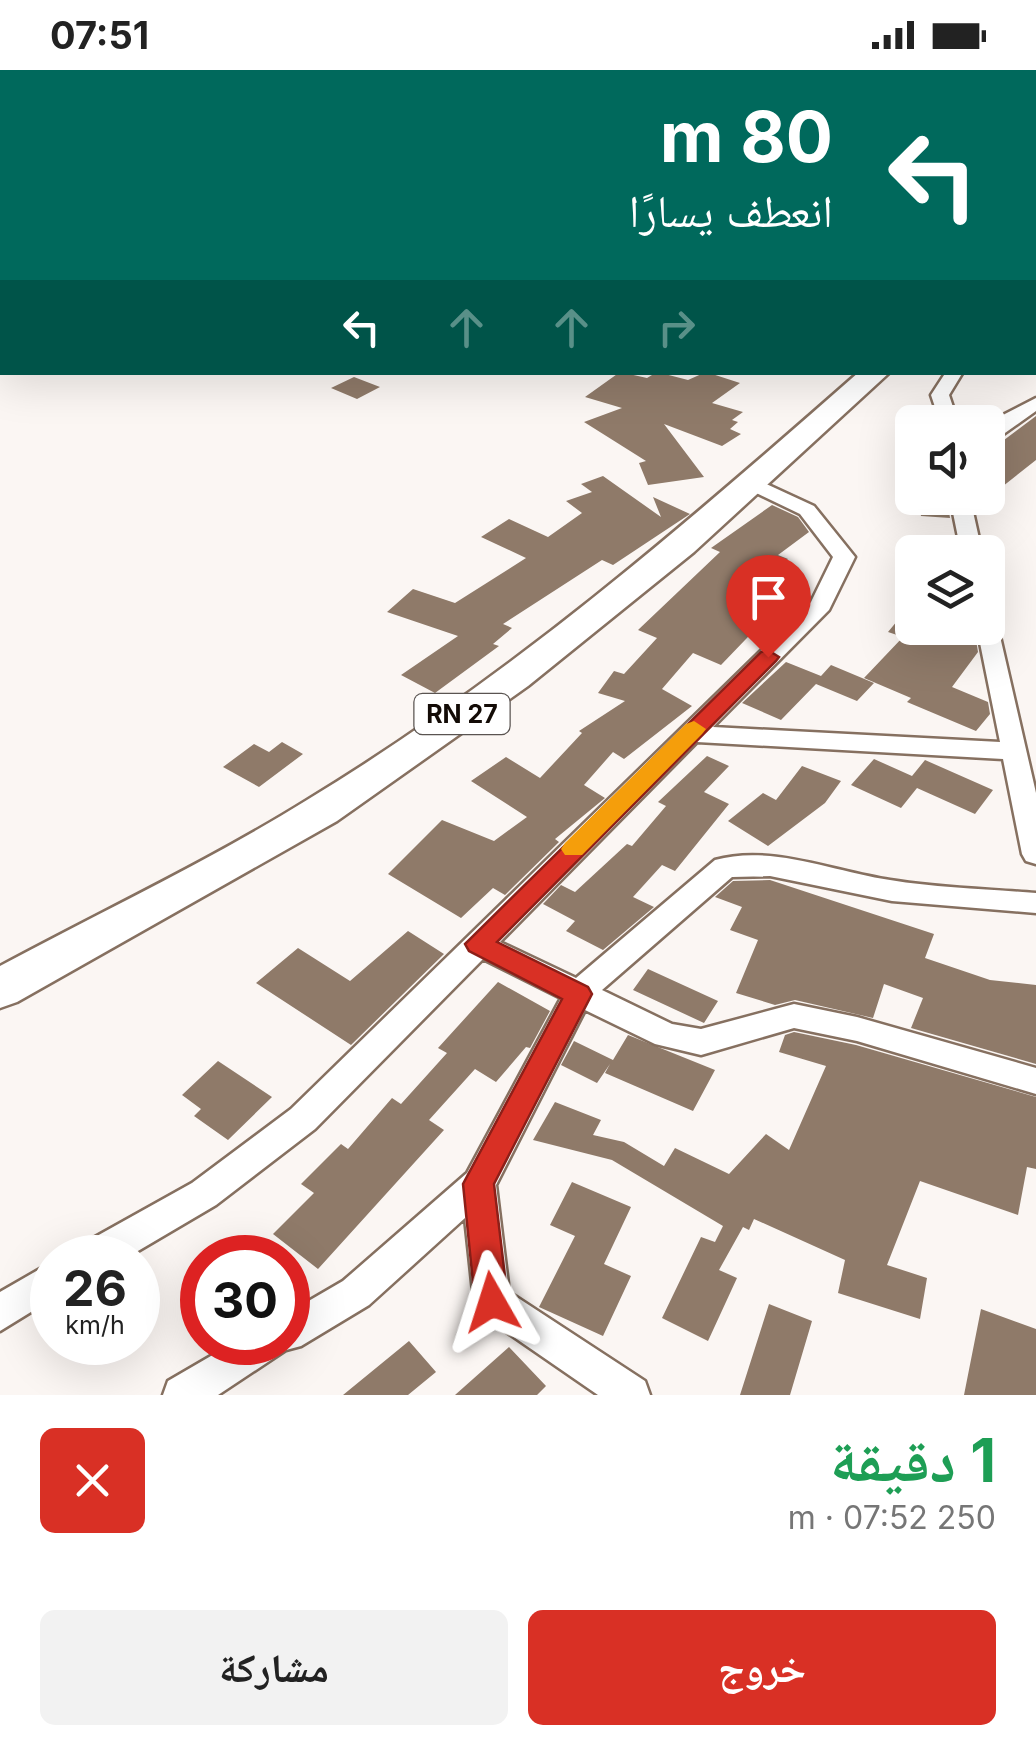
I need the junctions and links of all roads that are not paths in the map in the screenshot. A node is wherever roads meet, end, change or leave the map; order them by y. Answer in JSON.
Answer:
{"nodes":[{"id":1,"x":873,"y":375,"type":"edge"},
{"id":2,"x":953,"y":375,"type":"edge"},
{"id":3,"x":1036,"y":403,"type":"edge"},
{"id":4,"x":943,"y":405,"type":"edge"},
{"id":5,"x":1005,"y":423,"type":"edge"},
{"id":6,"x":751,"y":483,"type":"junction"},
{"id":7,"x":992,"y":645,"type":"edge"},
{"id":8,"x":689,"y":734,"type":"junction"},
{"id":9,"x":1014,"y":751,"type":"junction"},
{"id":10,"x":1036,"y":854,"type":"edge"},
{"id":11,"x":1036,"y":903,"type":"edge"},
{"id":12,"x":478,"y":944,"type":"junction"},
{"id":13,"x":0,"y":989,"type":"edge"},
{"id":14,"x":578,"y":994,"type":"junction"},
{"id":15,"x":1036,"y":1081,"type":"edge"},
{"id":16,"x":478,"y":1184,"type":"junction"},
{"id":17,"x":132,"y":1235,"type":"edge"},
{"id":18,"x":30,"y":1294,"type":"edge"},
{"id":19,"x":0,"y":1313,"type":"edge"},
{"id":20,"x":310,"y":1320,"type":"edge"},
{"id":21,"x":232,"y":1365,"type":"edge"},
{"id":22,"x":182,"y":1395,"type":"edge"},
{"id":23,"x":630,"y":1395,"type":"edge"}],
"edges":[{"from":1,"to":6,"type":"main road","number":"RN 27"},
{"from":2,"to":4,"type":"street"},
{"from":3,"to":5,"type":"street"},
{"from":6,"to":8,"type":"street"},
{"from":6,"to":13,"type":"main road","number":"RN 27"},
{"from":7,"to":9,"type":"street"},
{"from":8,"to":9,"type":"street"},
{"from":8,"to":12,"type":"street"},
{"from":9,"to":10,"type":"street"},
{"from":11,"to":14,"type":"street"},
{"from":12,"to":14,"type":"street"},
{"from":12,"to":17,"type":"street"},
{"from":14,"to":15,"type":"street"},
{"from":14,"to":16,"type":"street"},
{"from":16,"to":20,"type":"street"},
{"from":16,"to":23,"type":"street"},
{"from":18,"to":19,"type":"street"},
{"from":21,"to":22,"type":"street"}]}
